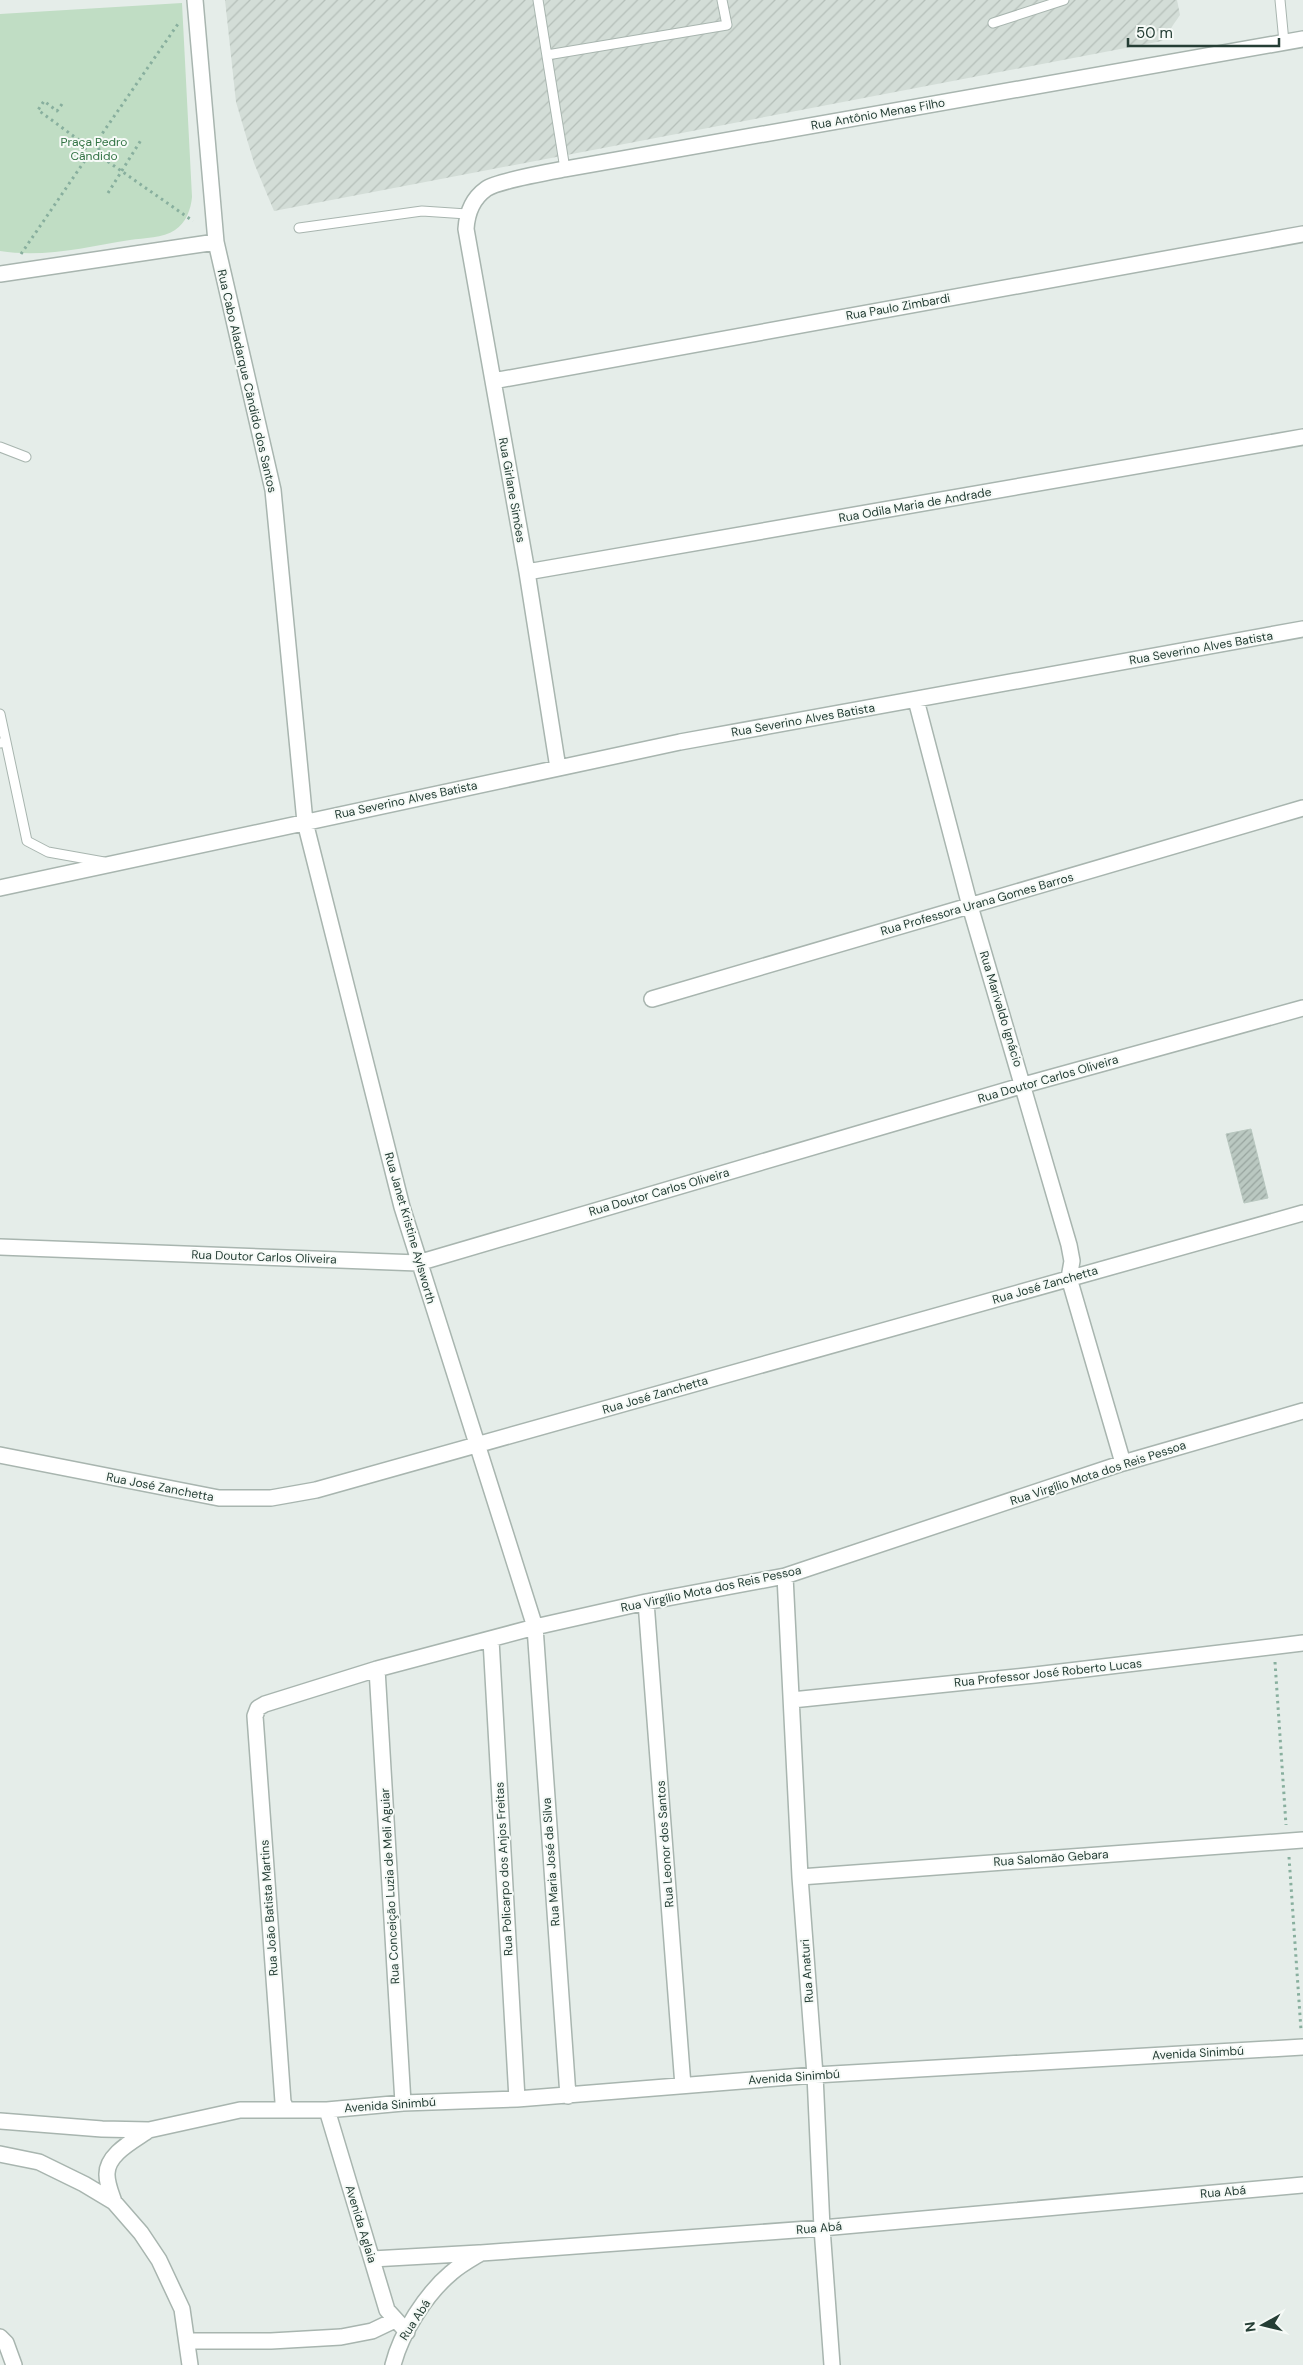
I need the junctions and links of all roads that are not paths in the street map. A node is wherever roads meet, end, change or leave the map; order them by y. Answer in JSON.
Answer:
{"nodes":[{"id":1,"x":195,"y":0,"type":"edge"},
{"id":2,"x":538,"y":0,"type":"edge"},
{"id":3,"x":722,"y":0,"type":"edge"},
{"id":4,"x":1064,"y":0,"type":"edge"},
{"id":5,"x":1280,"y":0,"type":"edge"},
{"id":6,"x":993,"y":23,"type":"dead end"},
{"id":7,"x":1303,"y":39,"type":"edge"},
{"id":8,"x":1284,"y":42,"type":"junction"},
{"id":9,"x":547,"y":55,"type":"junction"},
{"id":10,"x":565,"y":169,"type":"junction"},
{"id":11,"x":467,"y":214,"type":"junction"},
{"id":12,"x":299,"y":228,"type":"dead end"},
{"id":13,"x":1303,"y":234,"type":"edge"},
{"id":14,"x":216,"y":242,"type":"junction"},
{"id":15,"x":0,"y":274,"type":"edge"},
{"id":16,"x":493,"y":381,"type":"junction"},
{"id":17,"x":1303,"y":437,"type":"edge"},
{"id":18,"x":0,"y":447,"type":"edge"},
{"id":19,"x":26,"y":457,"type":"dead end"},
{"id":20,"x":527,"y":572,"type":"junction"},
{"id":21,"x":1303,"y":629,"type":"edge"},
{"id":22,"x":916,"y":700,"type":"junction"},
{"id":23,"x":0,"y":714,"type":"edge"},
{"id":24,"x":3,"y":742,"type":"edge"},
{"id":25,"x":558,"y":768,"type":"junction"},
{"id":26,"x":1303,"y":808,"type":"edge"},
{"id":27,"x":305,"y":822,"type":"junction"},
{"id":28,"x":112,"y":863,"type":"junction"},
{"id":29,"x":0,"y":888,"type":"edge"},
{"id":30,"x":970,"y":906,"type":"junction"},
{"id":31,"x":652,"y":999,"type":"dead end"},
{"id":32,"x":1303,"y":1008,"type":"edge"},
{"id":33,"x":1024,"y":1085,"type":"junction"},
{"id":34,"x":1303,"y":1213,"type":"edge"},
{"id":35,"x":0,"y":1247,"type":"edge"},
{"id":36,"x":418,"y":1263,"type":"junction"},
{"id":37,"x":1069,"y":1278,"type":"junction"},
{"id":38,"x":1303,"y":1411,"type":"edge"},
{"id":39,"x":477,"y":1444,"type":"junction"},
{"id":40,"x":0,"y":1455,"type":"edge"},
{"id":41,"x":1123,"y":1463,"type":"junction"},
{"id":42,"x":786,"y":1576,"type":"junction"},
{"id":43,"x":646,"y":1602,"type":"junction"},
{"id":44,"x":534,"y":1627,"type":"junction"},
{"id":45,"x":490,"y":1640,"type":"junction"},
{"id":46,"x":1303,"y":1643,"type":"edge"},
{"id":47,"x":377,"y":1669,"type":"junction"},
{"id":48,"x":792,"y":1700,"type":"junction"},
{"id":49,"x":258,"y":1708,"type":"joint"},
{"id":50,"x":1303,"y":1840,"type":"edge"},
{"id":51,"x":800,"y":1877,"type":"junction"},
{"id":52,"x":1303,"y":2047,"type":"edge"},
{"id":53,"x":815,"y":2075,"type":"junction"},
{"id":54,"x":683,"y":2086,"type":"junction"},
{"id":55,"x":568,"y":2096,"type":"junction"},
{"id":56,"x":517,"y":2099,"type":"junction"},
{"id":57,"x":403,"y":2103,"type":"junction"},
{"id":58,"x":286,"y":2108,"type":"junction"},
{"id":59,"x":327,"y":2110,"type":"junction"},
{"id":60,"x":0,"y":2121,"type":"edge"},
{"id":61,"x":149,"y":2130,"type":"junction"},
{"id":62,"x":0,"y":2154,"type":"edge"},
{"id":63,"x":1303,"y":2185,"type":"edge"},
{"id":64,"x":114,"y":2202,"type":"junction"},
{"id":65,"x":822,"y":2228,"type":"junction"},
{"id":66,"x":481,"y":2253,"type":"junction"},
{"id":67,"x":372,"y":2259,"type":"junction"},
{"id":68,"x":396,"y":2320,"type":"junction"},
{"id":69,"x":407,"y":2332,"type":"junction"},
{"id":70,"x":0,"y":2337,"type":"edge"},
{"id":71,"x":188,"y":2341,"type":"junction"},
{"id":72,"x":14,"y":2365,"type":"edge"},
{"id":73,"x":190,"y":2365,"type":"edge"},
{"id":74,"x":393,"y":2365,"type":"edge"},
{"id":75,"x":832,"y":2365,"type":"edge"}],
"edges":[{"from":1,"to":14,"type":"street","name":"Rua Cabo Aladarque Cândido dos Santos"},
{"from":2,"to":9,"type":"lane"},
{"from":3,"to":9,"type":"lane"},
{"from":4,"to":6,"type":"lane"},
{"from":5,"to":8,"type":"lane"},
{"from":7,"to":8,"type":"street","name":"Rua Antônio Menas Filho"},
{"from":8,"to":10,"type":"street","name":"Rua Antônio Menas Filho"},
{"from":9,"to":10,"type":"lane"},
{"from":10,"to":11,"type":"street","name":"Rua Antônio Menas Filho"},
{"from":11,"to":12,"type":"lane"},
{"from":11,"to":16,"type":"street","name":"Rua Girlane Simões"},
{"from":13,"to":16,"type":"street","name":"Rua Paulo Zimbardi"},
{"from":14,"to":15,"type":"street"},
{"from":14,"to":27,"type":"street","name":"Rua Cabo Aladarque Cândido dos Santos"},
{"from":16,"to":20,"type":"street","name":"Rua Girlane Simões"},
{"from":17,"to":20,"type":"street","name":"Rua Odila Maria de Andrade"},
{"from":18,"to":19,"type":"lane"},
{"from":20,"to":25,"type":"street","name":"Rua Girlane Simões"},
{"from":21,"to":22,"type":"street","name":"Rua Severino Alves Batista"},
{"from":22,"to":25,"type":"street","name":"Rua Severino Alves Batista"},
{"from":22,"to":30,"type":"street","name":"Rua Marivaldo Ignácio"},
{"from":23,"to":24,"type":"lane"},
{"from":24,"to":28,"type":"lane"},
{"from":25,"to":27,"type":"street","name":"Rua Severino Alves Batista"},
{"from":26,"to":30,"type":"street","name":"Rua Professora Urana Gomes Barros"},
{"from":27,"to":28,"type":"street","name":"Rua Severino Alves Batista"},
{"from":27,"to":36,"type":"street","name":"Rua Janet Kristine Aylsworth"},
{"from":28,"to":29,"type":"street","name":"Rua Severino Alves Batista"},
{"from":30,"to":31,"type":"street","name":"Rua Professora Urana Gomes Barros"},
{"from":30,"to":33,"type":"street","name":"Rua Marivaldo Ignácio"},
{"from":32,"to":33,"type":"street","name":"Rua Doutor Carlos Oliveira"},
{"from":33,"to":36,"type":"street","name":"Rua Doutor Carlos Oliveira"},
{"from":33,"to":37,"type":"street","name":"Rua Marivaldo Ignácio"},
{"from":34,"to":37,"type":"street","name":"Rua José Zanchetta"},
{"from":35,"to":36,"type":"street","name":"Rua Doutor Carlos Oliveira"},
{"from":36,"to":39,"type":"street","name":"Rua Janet Kristine Aylsworth"},
{"from":37,"to":39,"type":"street","name":"Rua José Zanchetta"},
{"from":37,"to":41,"type":"street","name":"Rua Marivaldo Ignácio"},
{"from":38,"to":41,"type":"street","name":"Rua Virgílio Mota dos Reis Pessoa"},
{"from":39,"to":40,"type":"street","name":"Rua José Zanchetta"},
{"from":39,"to":44,"type":"street","name":"Rua Janet Kristine Aylsworth"},
{"from":41,"to":42,"type":"street","name":"Rua Virgílio Mota dos Reis Pessoa"},
{"from":42,"to":43,"type":"street","name":"Rua Virgílio Mota dos Reis Pessoa"},
{"from":42,"to":48,"type":"street","name":"Rua Anaturi"},
{"from":43,"to":44,"type":"street","name":"Rua Virgílio Mota dos Reis Pessoa"},
{"from":43,"to":54,"type":"street","name":"Rua Leonor dos Santos"},
{"from":44,"to":45,"type":"street","name":"Rua Virgílio Mota dos Reis Pessoa"},
{"from":44,"to":55,"type":"street","name":"Rua Maria José da Silva"},
{"from":45,"to":47,"type":"street","name":"Rua Virgílio Mota dos Reis Pessoa"},
{"from":45,"to":56,"type":"street","name":"Rua Policarpo dos Anjos Freitas"},
{"from":46,"to":48,"type":"street","name":"Rua Professor José Roberto Lucas"},
{"from":47,"to":49,"type":"street","name":"Rua Virgílio Mota dos Reis Pessoa"},
{"from":47,"to":57,"type":"street","name":"Rua Conceição Luzia de Meli Aguiar"},
{"from":48,"to":51,"type":"street","name":"Rua Anaturi"},
{"from":49,"to":58,"type":"street","name":"Rua João Batista Martins"},
{"from":50,"to":51,"type":"street","name":"Rua Salomão Gebara"},
{"from":51,"to":53,"type":"street","name":"Rua Anaturi"},
{"from":52,"to":53,"type":"street","name":"Avenida Sinimbú"},
{"from":53,"to":54,"type":"street","name":"Avenida Sinimbú"},
{"from":53,"to":65,"type":"street","name":"Rua Anaturi"},
{"from":54,"to":55,"type":"street","name":"Avenida Sinimbú"},
{"from":55,"to":56,"type":"street","name":"Avenida Sinimbú"},
{"from":56,"to":57,"type":"street","name":"Avenida Sinimbú"},
{"from":57,"to":59,"type":"street","name":"Avenida Sinimbú"},
{"from":58,"to":59,"type":"street","name":"Avenida Sinimbú"},
{"from":58,"to":61,"type":"street","name":"Avenida Sinimbú"},
{"from":59,"to":67,"type":"street","name":"Avenida Aglaia"},
{"from":60,"to":61,"type":"street"},
{"from":61,"to":64,"type":"street"},
{"from":62,"to":64,"type":"street"},
{"from":63,"to":65,"type":"street","name":"Rua Abá"},
{"from":64,"to":71,"type":"street"},
{"from":65,"to":66,"type":"street","name":"Rua Abá"},
{"from":65,"to":75,"type":"street","name":"Rua Anaturi"},
{"from":66,"to":67,"type":"street"},
{"from":66,"to":69,"type":"street","name":"Rua Abá"},
{"from":67,"to":68,"type":"street","name":"Avenida Aglaia"},
{"from":68,"to":69,"type":"street","name":"Avenida Aglaia"},
{"from":68,"to":71,"type":"street"},
{"from":69,"to":74,"type":"street","name":"Rua Abá"},
{"from":70,"to":72,"type":"street"},
{"from":71,"to":73,"type":"street"}]}
